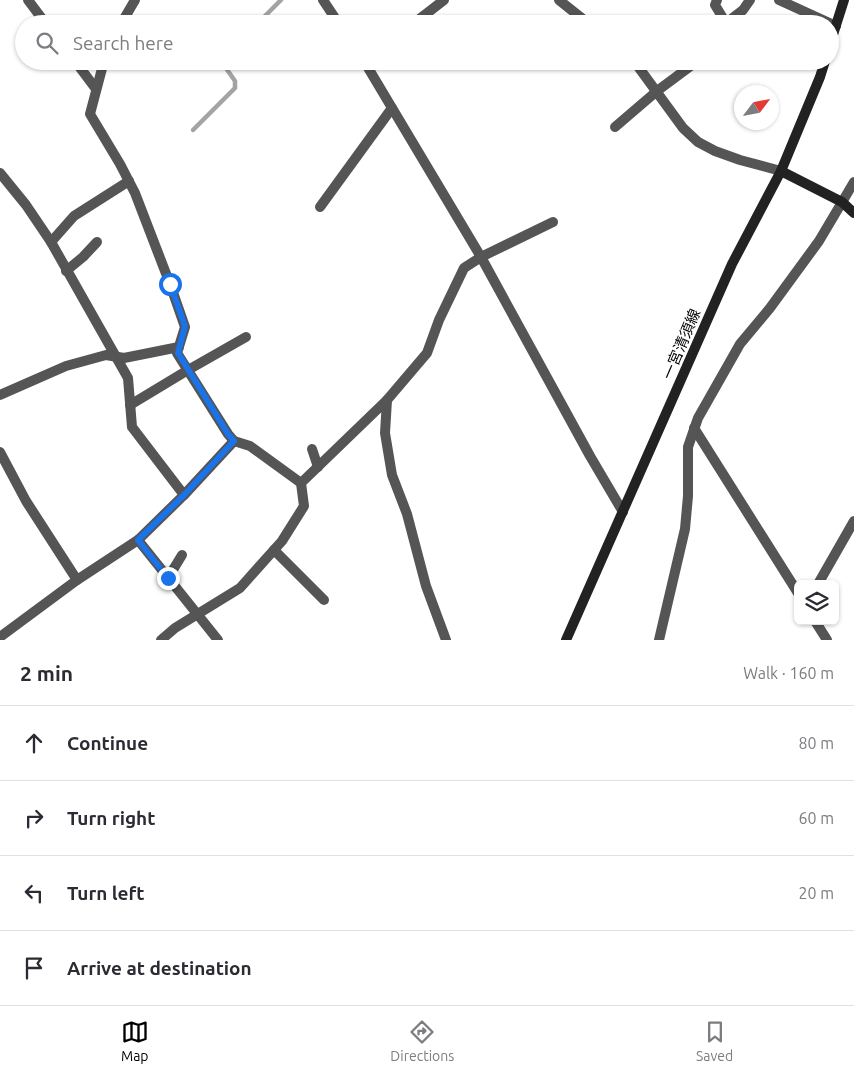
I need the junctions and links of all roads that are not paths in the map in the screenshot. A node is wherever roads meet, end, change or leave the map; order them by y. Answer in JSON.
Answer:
{"nodes":[{"id":1,"x":28,"y":0,"type":"edge"},
{"id":2,"x":135,"y":0,"type":"edge"},
{"id":3,"x":323,"y":0,"type":"edge"},
{"id":4,"x":444,"y":0,"type":"edge"},
{"id":5,"x":559,"y":0,"type":"edge"},
{"id":6,"x":717,"y":0,"type":"edge"},
{"id":7,"x":750,"y":0,"type":"edge"},
{"id":8,"x":779,"y":0,"type":"edge"},
{"id":9,"x":844,"y":0,"type":"edge"},
{"id":10,"x":39,"y":15,"type":"edge"},
{"id":11,"x":126,"y":15,"type":"edge"},
{"id":12,"x":333,"y":15,"type":"edge"},
{"id":13,"x":425,"y":15,"type":"edge"},
{"id":14,"x":578,"y":15,"type":"edge"},
{"id":15,"x":721,"y":15,"type":"edge"},
{"id":16,"x":736,"y":15,"type":"edge"},
{"id":17,"x":812,"y":15,"type":"edge"},
{"id":18,"x":839,"y":16,"type":"edge"},
{"id":19,"x":82,"y":70,"type":"edge"},
{"id":20,"x":101,"y":70,"type":"edge"},
{"id":21,"x":369,"y":70,"type":"edge"},
{"id":22,"x":641,"y":70,"type":"edge"},
{"id":23,"x":685,"y":70,"type":"edge"},
{"id":24,"x":822,"y":70,"type":"edge"},
{"id":25,"x":96,"y":89,"type":"junction"},
{"id":26,"x":657,"y":91,"type":"junction"},
{"id":27,"x":392,"y":108,"type":"junction"},
{"id":28,"x":615,"y":127,"type":"dead end"},
{"id":29,"x":781,"y":170,"type":"junction"},
{"id":30,"x":0,"y":174,"type":"edge"},
{"id":31,"x":130,"y":181,"type":"junction"},
{"id":32,"x":854,"y":182,"type":"edge"},
{"id":33,"x":842,"y":202,"type":"junction"},
{"id":34,"x":320,"y":207,"type":"dead end"},
{"id":35,"x":854,"y":214,"type":"edge"},
{"id":36,"x":553,"y":222,"type":"dead end"},
{"id":37,"x":50,"y":242,"type":"junction"},
{"id":38,"x":97,"y":242,"type":"dead end"},
{"id":39,"x":481,"y":257,"type":"junction"},
{"id":40,"x":66,"y":271,"type":"junction"},
{"id":41,"x":246,"y":337,"type":"dead end"},
{"id":42,"x":179,"y":347,"type":"junction"},
{"id":43,"x":116,"y":358,"type":"junction"},
{"id":44,"x":188,"y":370,"type":"junction"},
{"id":45,"x":0,"y":395,"type":"edge"},
{"id":46,"x":388,"y":400,"type":"junction"},
{"id":47,"x":130,"y":405,"type":"junction"},
{"id":48,"x":694,"y":428,"type":"junction"},
{"id":49,"x":234,"y":441,"type":"junction"},
{"id":50,"x":312,"y":449,"type":"dead end"},
{"id":51,"x":0,"y":452,"type":"edge"},
{"id":52,"x":318,"y":467,"type":"junction"},
{"id":53,"x":301,"y":483,"type":"junction"},
{"id":54,"x":184,"y":495,"type":"junction"},
{"id":55,"x":623,"y":512,"type":"junction"},
{"id":56,"x":854,"y":521,"type":"edge"},
{"id":57,"x":138,"y":540,"type":"junction"},
{"id":58,"x":274,"y":550,"type":"junction"},
{"id":59,"x":182,"y":555,"type":"dead end"},
{"id":60,"x":168,"y":578,"type":"junction"},
{"id":61,"x":77,"y":580,"type":"junction"},
{"id":62,"x":820,"y":580,"type":"edge"},
{"id":63,"x":794,"y":587,"type":"edge"},
{"id":64,"x":324,"y":600,"type":"dead end"},
{"id":65,"x":197,"y":614,"type":"junction"},
{"id":66,"x":817,"y":625,"type":"edge"},
{"id":67,"x":0,"y":637,"type":"edge"},
{"id":68,"x":161,"y":640,"type":"edge"},
{"id":69,"x":218,"y":640,"type":"edge"},
{"id":70,"x":446,"y":640,"type":"edge"},
{"id":71,"x":566,"y":640,"type":"edge"},
{"id":72,"x":659,"y":640,"type":"edge"},
{"id":73,"x":826,"y":640,"type":"edge"}],
"edges":[{"from":1,"to":10,"type":"street"},
{"from":2,"to":11,"type":"street"},
{"from":3,"to":12,"type":"street"},
{"from":4,"to":13,"type":"street"},
{"from":5,"to":14,"type":"street"},
{"from":6,"to":15,"type":"street"},
{"from":7,"to":16,"type":"street"},
{"from":8,"to":17,"type":"street"},
{"from":9,"to":18,"type":"main road"},
{"from":19,"to":25,"type":"street"},
{"from":20,"to":25,"type":"street"},
{"from":21,"to":27,"type":"street"},
{"from":22,"to":26,"type":"street"},
{"from":23,"to":26,"type":"street"},
{"from":24,"to":29,"type":"main road","name":"一宮清須線"},
{"from":25,"to":31,"type":"street"},
{"from":26,"to":28,"type":"street"},
{"from":26,"to":29,"type":"street"},
{"from":27,"to":34,"type":"street"},
{"from":27,"to":39,"type":"street"},
{"from":29,"to":33,"type":"main road"},
{"from":29,"to":55,"type":"main road","name":"一宮清須線"},
{"from":30,"to":37,"type":"street"},
{"from":31,"to":37,"type":"street"},
{"from":31,"to":42,"type":"street"},
{"from":32,"to":33,"type":"street"},
{"from":33,"to":35,"type":"main road"},
{"from":33,"to":48,"type":"street"},
{"from":36,"to":39,"type":"street"},
{"from":37,"to":40,"type":"street"},
{"from":38,"to":40,"type":"street"},
{"from":39,"to":46,"type":"street"},
{"from":39,"to":55,"type":"street"},
{"from":40,"to":43,"type":"street"},
{"from":41,"to":44,"type":"street"},
{"from":42,"to":43,"type":"street"},
{"from":42,"to":44,"type":"street"},
{"from":43,"to":45,"type":"street"},
{"from":43,"to":47,"type":"street"},
{"from":44,"to":47,"type":"street"},
{"from":44,"to":49,"type":"street"},
{"from":46,"to":52,"type":"street"},
{"from":46,"to":70,"type":"street"},
{"from":47,"to":54,"type":"street"},
{"from":48,"to":63,"type":"street"},
{"from":48,"to":72,"type":"street"},
{"from":49,"to":53,"type":"street"},
{"from":49,"to":54,"type":"street"},
{"from":50,"to":52,"type":"street"},
{"from":51,"to":61,"type":"street"},
{"from":52,"to":53,"type":"street"},
{"from":53,"to":58,"type":"street"},
{"from":54,"to":57,"type":"street"},
{"from":55,"to":71,"type":"main road","name":"一宮清須線"},
{"from":56,"to":62,"type":"street"},
{"from":57,"to":60,"type":"street"},
{"from":57,"to":61,"type":"street"},
{"from":58,"to":64,"type":"street"},
{"from":58,"to":65,"type":"street"},
{"from":59,"to":60,"type":"street"},
{"from":60,"to":65,"type":"street"},
{"from":61,"to":67,"type":"street"},
{"from":65,"to":68,"type":"street"},
{"from":65,"to":69,"type":"street"},
{"from":66,"to":73,"type":"street"}]}
